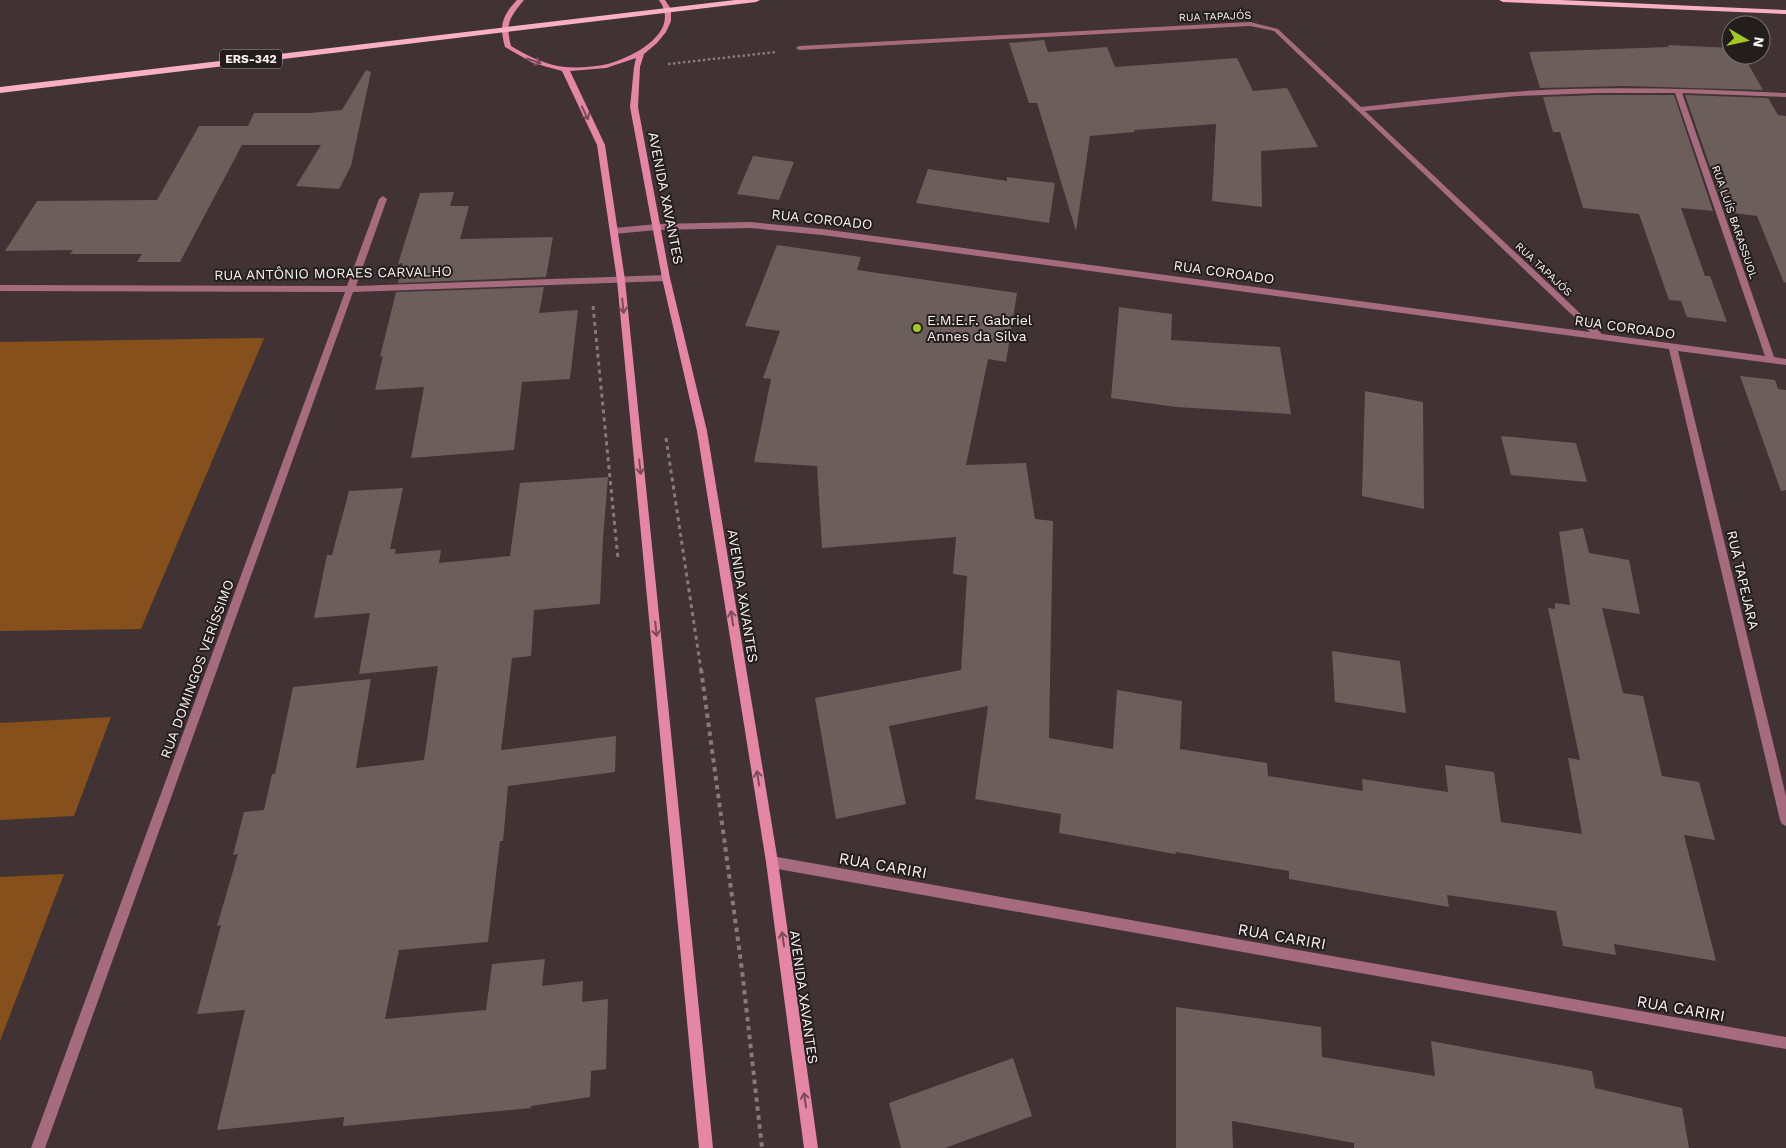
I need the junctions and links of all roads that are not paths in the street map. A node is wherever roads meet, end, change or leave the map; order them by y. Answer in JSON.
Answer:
{"nodes":[{"id":1,"x":521,"y":0,"type":"edge"},
{"id":2,"x":662,"y":0,"type":"edge"},
{"id":3,"x":756,"y":0,"type":"edge"},
{"id":4,"x":1503,"y":0,"type":"edge"},
{"id":5,"x":668,"y":10,"type":"junction"},
{"id":6,"x":1786,"y":12,"type":"edge"},
{"id":7,"x":502,"y":29,"type":"junction"},
{"id":8,"x":798,"y":48,"type":"road end"},
{"id":9,"x":641,"y":52,"type":"junction"},
{"id":10,"x":565,"y":69,"type":"junction"},
{"id":11,"x":0,"y":90,"type":"edge"},
{"id":12,"x":1678,"y":91,"type":"junction"},
{"id":13,"x":1786,"y":95,"type":"edge"},
{"id":14,"x":1359,"y":110,"type":"junction"},
{"id":15,"x":383,"y":199,"type":"dead end"},
{"id":16,"x":657,"y":227,"type":"junction"},
{"id":17,"x":614,"y":231,"type":"junction"},
{"id":18,"x":666,"y":278,"type":"junction"},
{"id":19,"x":621,"y":280,"type":"junction"},
{"id":20,"x":0,"y":288,"type":"edge"},
{"id":21,"x":351,"y":289,"type":"junction"},
{"id":22,"x":1600,"y":337,"type":"junction"},
{"id":23,"x":1673,"y":347,"type":"junction"},
{"id":24,"x":1771,"y":360,"type":"junction"},
{"id":25,"x":1786,"y":362,"type":"edge"},
{"id":26,"x":1786,"y":820,"type":"edge"},
{"id":27,"x":772,"y":862,"type":"junction"},
{"id":28,"x":1786,"y":1043,"type":"edge"},
{"id":29,"x":38,"y":1148,"type":"edge"},
{"id":30,"x":706,"y":1148,"type":"edge"},
{"id":31,"x":811,"y":1148,"type":"edge"}],
"edges":[{"from":1,"to":7,"type":"main road"},
{"from":2,"to":5,"type":"main road"},
{"from":3,"to":5,"type":"main road","number":"ERS-342"},
{"from":4,"to":6,"type":"main road"},
{"from":5,"to":7,"type":"main road","number":"ERS-342"},
{"from":5,"to":9,"type":"main road"},
{"from":7,"to":10,"type":"main road","one_way":true},
{"from":7,"to":11,"type":"main road","number":"ERS-342"},
{"from":8,"to":14,"type":"street","name":"RUA TAPAJÓS"},
{"from":9,"to":10,"type":"main road"},
{"from":9,"to":16,"type":"main road","name":"AVENIDA XAVANTES"},
{"from":10,"to":17,"type":"main road","one_way":true},
{"from":12,"to":13,"type":"street"},
{"from":12,"to":14,"type":"street"},
{"from":12,"to":24,"type":"street","name":"RUA LUÍS BARASSUOL"},
{"from":14,"to":22,"type":"street","name":"RUA TAPAJÓS"},
{"from":15,"to":21,"type":"street","name":"RUA DOMINGOS VERÍSSIMO"},
{"from":16,"to":17,"type":"street","name":"RUA COROADO"},
{"from":16,"to":18,"type":"main road","name":"AVENIDA XAVANTES"},
{"from":16,"to":22,"type":"street","name":"RUA COROADO"},
{"from":17,"to":19,"type":"main road"},
{"from":18,"to":19,"type":"street","name":"RUA ANTÔNIO MORAES CARVALHO"},
{"from":27,"to":18,"type":"main road","name":"AVENIDA XAVANTES","one_way":true},
{"from":19,"to":21,"type":"street","name":"RUA ANTÔNIO MORAES CARVALHO"},
{"from":19,"to":30,"type":"main road","one_way":true},
{"from":20,"to":21,"type":"street","name":"RUA ANTÔNIO MORAES CARVALHO"},
{"from":21,"to":29,"type":"street","name":"RUA DOMINGOS VERÍSSIMO"},
{"from":22,"to":23,"type":"street","name":"RUA COROADO"},
{"from":23,"to":24,"type":"street","name":"RUA COROADO"},
{"from":23,"to":26,"type":"street","name":"RUA TAPEJARA"},
{"from":24,"to":25,"type":"street","name":"RUA COROADO"},
{"from":27,"to":28,"type":"street","name":"RUA CARIRI"},
{"from":31,"to":27,"type":"main road","name":"AVENIDA XAVANTES","one_way":true}]}
